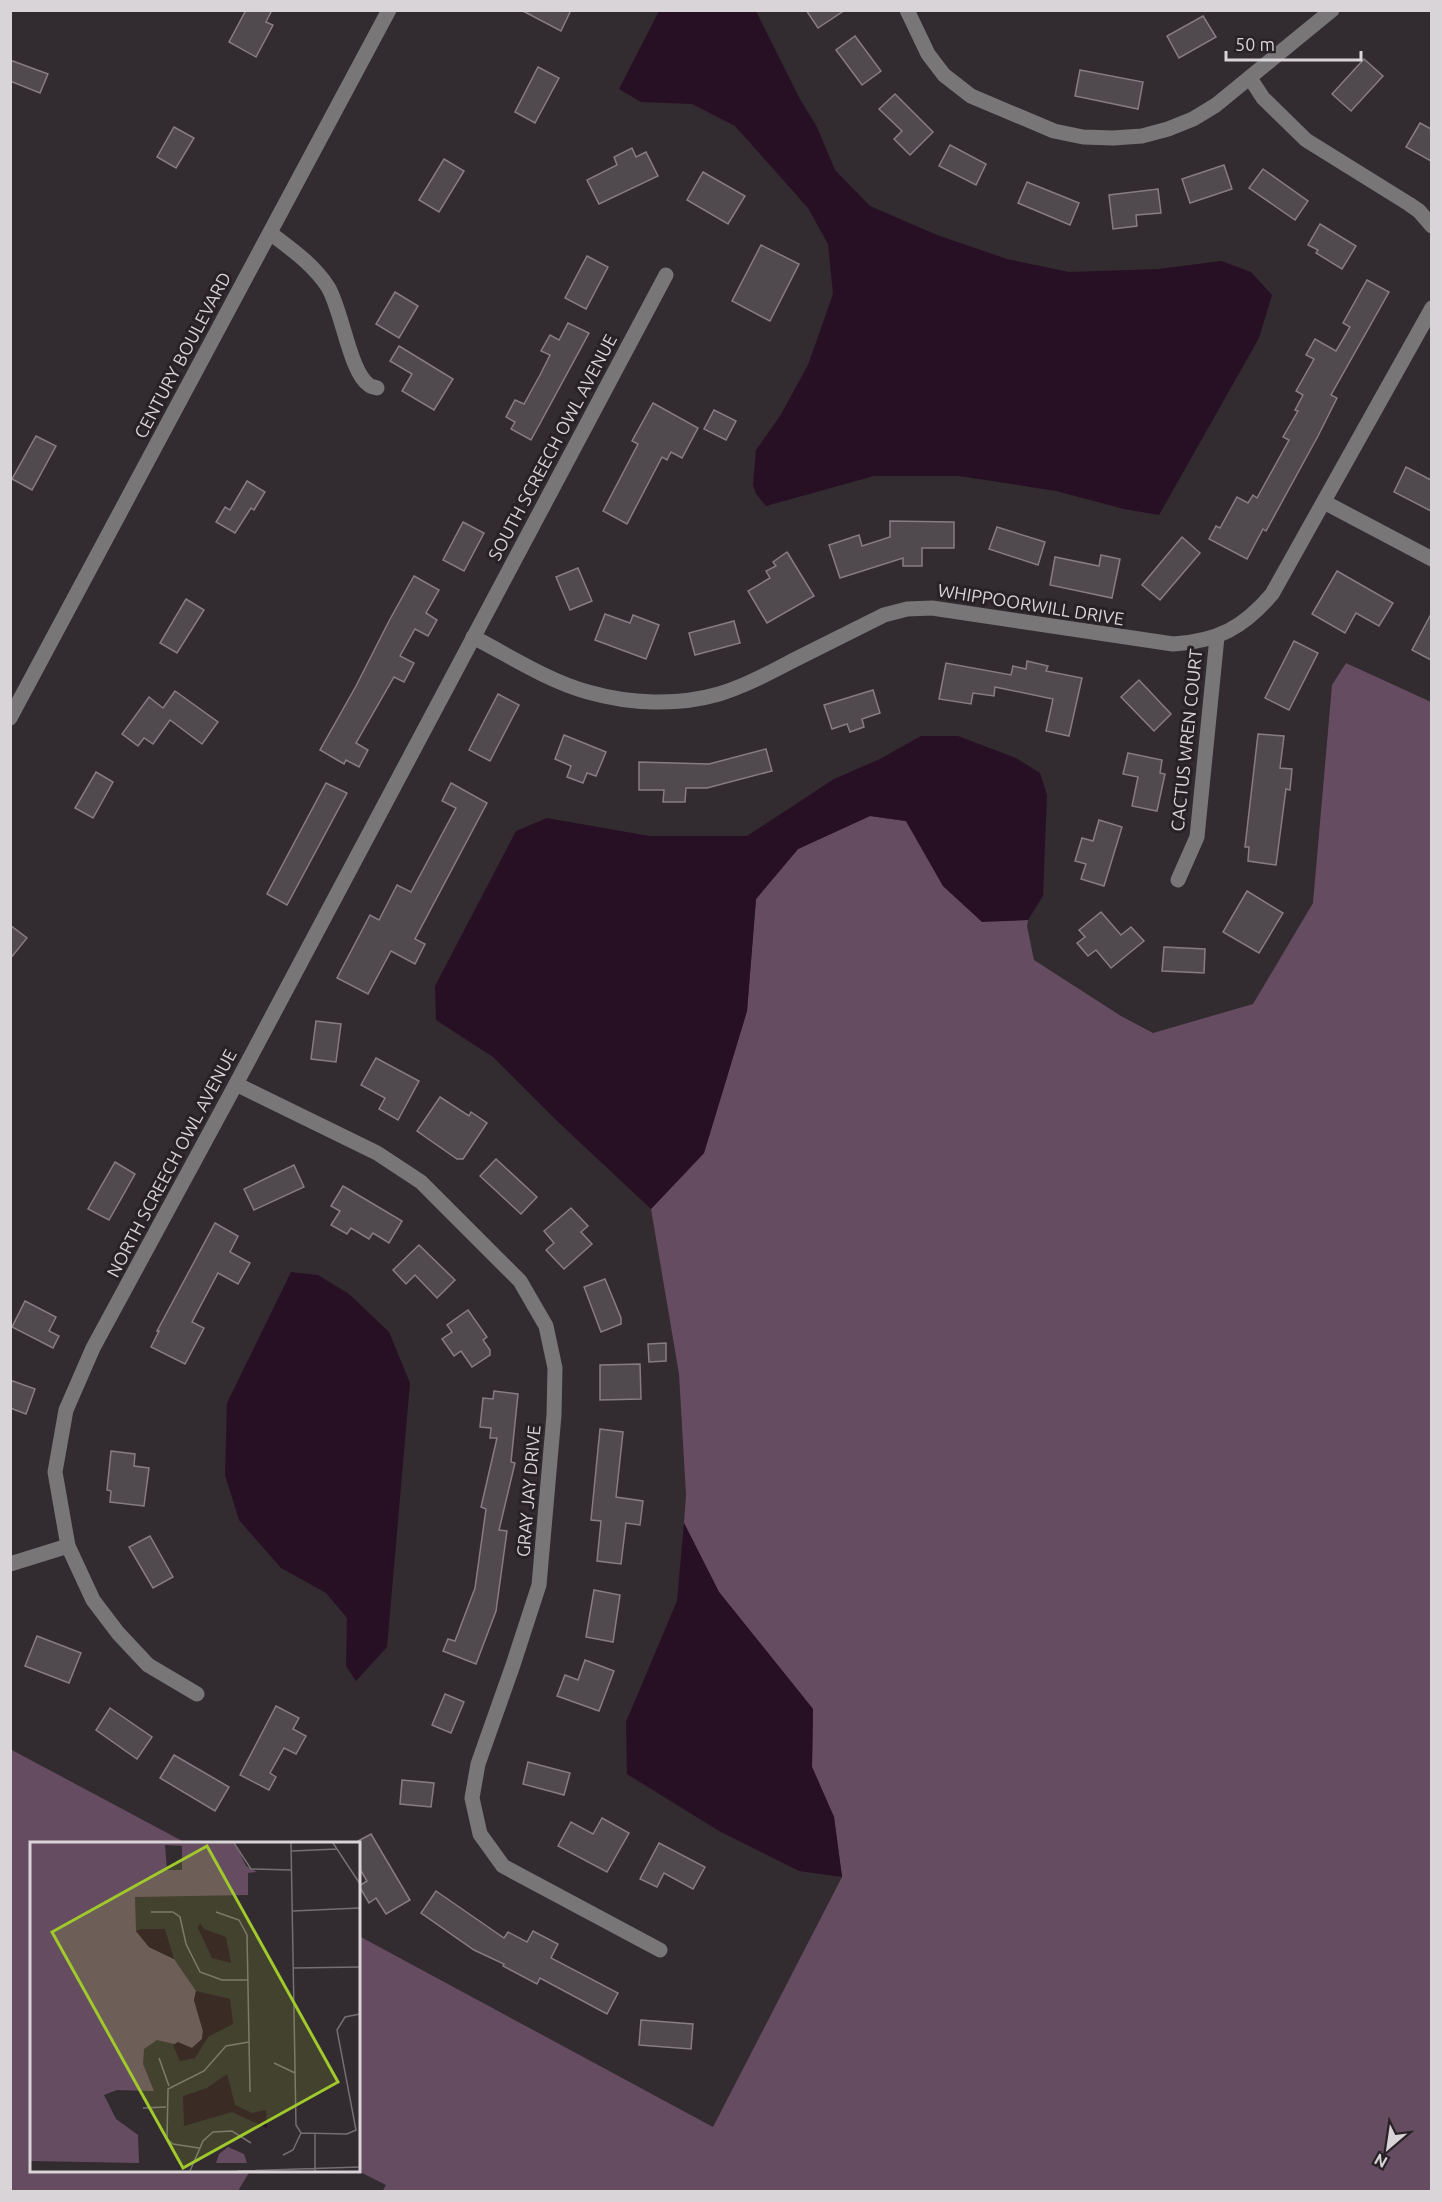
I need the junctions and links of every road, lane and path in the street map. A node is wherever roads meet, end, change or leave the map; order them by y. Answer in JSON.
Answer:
{"nodes":[{"id":1,"x":389,"y":10,"type":"edge"},
{"id":2,"x":907,"y":10,"type":"edge"},
{"id":3,"x":1332,"y":10,"type":"edge"},
{"id":4,"x":1250,"y":78,"type":"junction"},
{"id":5,"x":1431,"y":226,"type":"edge"},
{"id":6,"x":270,"y":233,"type":"junction"},
{"id":7,"x":666,"y":275,"type":"dead end"},
{"id":8,"x":1431,"y":308,"type":"edge"},
{"id":9,"x":377,"y":388,"type":"dead end"},
{"id":10,"x":1324,"y":502,"type":"junction"},
{"id":11,"x":1431,"y":559,"type":"edge"},
{"id":12,"x":473,"y":637,"type":"junction"},
{"id":13,"x":1217,"y":637,"type":"junction"},
{"id":14,"x":10,"y":718,"type":"edge"},
{"id":15,"x":1178,"y":880,"type":"dead end"},
{"id":16,"x":236,"y":1084,"type":"junction"},
{"id":17,"x":68,"y":1546,"type":"junction"},
{"id":18,"x":10,"y":1564,"type":"edge"},
{"id":19,"x":197,"y":1694,"type":"dead end"},
{"id":20,"x":660,"y":1950,"type":"dead end"}],
"edges":[{"from":1,"to":6,"type":"street","name":"CENTURY BOULEVARD"},
{"from":2,"to":4,"type":"street"},
{"from":3,"to":4,"type":"street"},
{"from":4,"to":5,"type":"street"},
{"from":6,"to":9,"type":"street"},
{"from":6,"to":14,"type":"street","name":"CENTURY BOULEVARD"},
{"from":7,"to":12,"type":"street","name":"SOUTH SCREECH OWL AVENUE"},
{"from":8,"to":10,"type":"street","name":"WHIPPOORWILL DRIVE"},
{"from":10,"to":11,"type":"street"},
{"from":10,"to":13,"type":"street","name":"WHIPPOORWILL DRIVE"},
{"from":12,"to":13,"type":"street","name":"WHIPPOORWILL DRIVE"},
{"from":12,"to":16,"type":"street","name":"NORTH SCREECH OWL AVENUE"},
{"from":13,"to":15,"type":"street","name":"CACTUS WREN COURT"},
{"from":16,"to":17,"type":"street","name":"NORTH SCREECH OWL AVENUE"},
{"from":16,"to":20,"type":"street","name":"GRAY JAY DRIVE"},
{"from":17,"to":18,"type":"street"},
{"from":17,"to":19,"type":"street","name":"NORTH SCREECH OWL AVENUE"}]}
